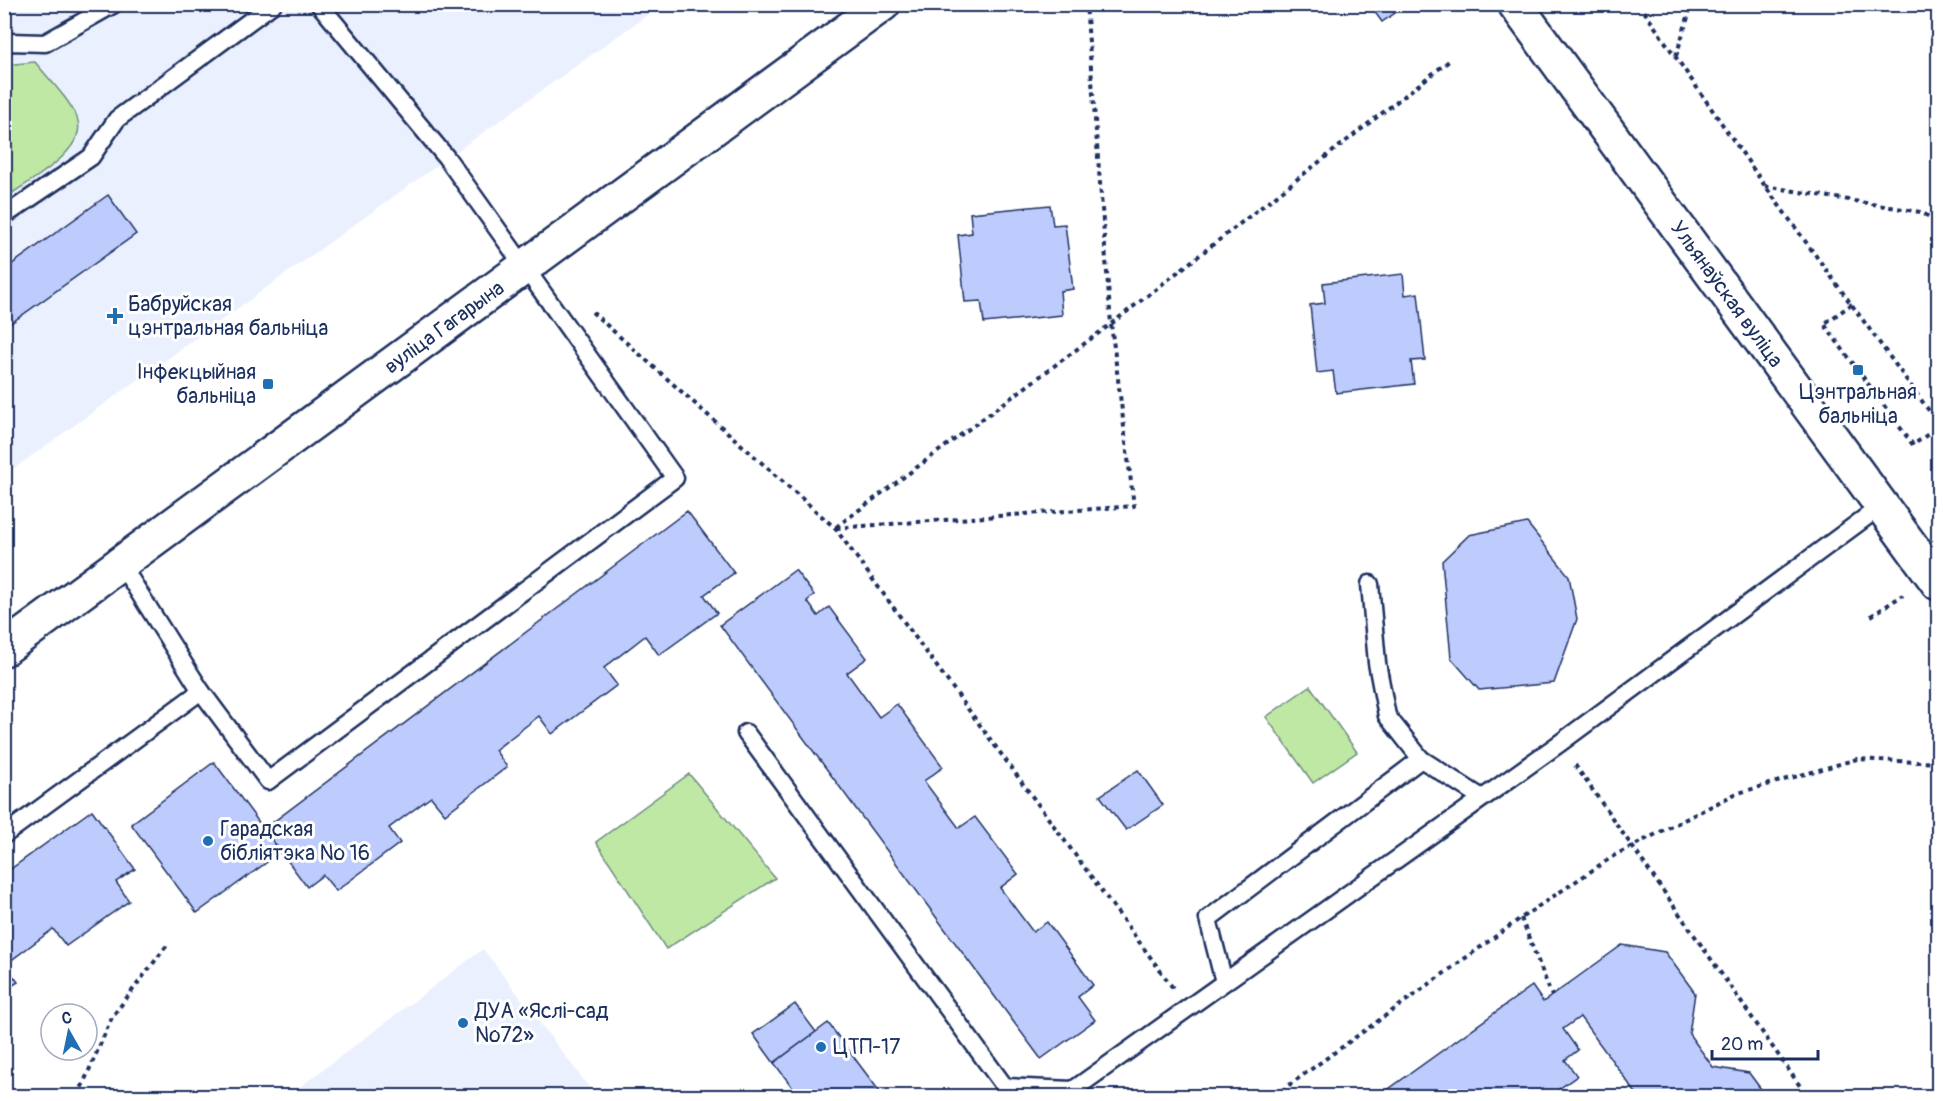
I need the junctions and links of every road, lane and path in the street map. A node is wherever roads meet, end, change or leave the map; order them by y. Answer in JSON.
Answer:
{"nodes":[{"id":1,"x":114,"y":4,"type":"edge"},
{"id":2,"x":273,"y":4,"type":"edge"},
{"id":3,"x":319,"y":4,"type":"edge"},
{"id":4,"x":883,"y":4,"type":"edge"},
{"id":5,"x":1086,"y":4,"type":"edge"},
{"id":6,"x":1515,"y":4,"type":"edge"},
{"id":7,"x":1639,"y":4,"type":"edge"},
{"id":8,"x":1692,"y":4,"type":"edge"},
{"id":9,"x":6,"y":42,"type":"edge"},
{"id":10,"x":1676,"y":56,"type":"junction"},
{"id":11,"x":1449,"y":61,"type":"dead end"},
{"id":12,"x":1764,"y":186,"type":"junction"},
{"id":13,"x":4,"y":216,"type":"edge"},
{"id":14,"x":1938,"y":221,"type":"edge"},
{"id":15,"x":523,"y":269,"type":"junction"},
{"id":16,"x":1852,"y":304,"type":"junction"},
{"id":17,"x":586,"y":307,"type":"dead end"},
{"id":18,"x":1110,"y":324,"type":"junction"},
{"id":19,"x":1938,"y":425,"type":"edge"},
{"id":20,"x":1881,"y":506,"type":"junction"},
{"id":21,"x":835,"y":528,"type":"junction"},
{"id":22,"x":121,"y":564,"type":"junction"},
{"id":23,"x":1938,"y":584,"type":"edge"},
{"id":24,"x":1370,"y":585,"type":"dead end"},
{"id":25,"x":4,"y":649,"type":"edge"},
{"id":26,"x":201,"y":691,"type":"junction"},
{"id":27,"x":746,"y":733,"type":"dead end"},
{"id":28,"x":1560,"y":743,"type":"junction"},
{"id":29,"x":1421,"y":759,"type":"junction"},
{"id":30,"x":1938,"y":763,"type":"edge"},
{"id":31,"x":1482,"y":798,"type":"junction"},
{"id":32,"x":4,"y":835,"type":"edge"},
{"id":33,"x":1634,"y":846,"type":"junction"},
{"id":34,"x":1521,"y":918,"type":"junction"},
{"id":35,"x":168,"y":944,"type":"dead end"},
{"id":36,"x":1224,"y":982,"type":"junction"},
{"id":37,"x":1552,"y":996,"type":"dead end"},
{"id":38,"x":1188,"y":1008,"type":"junction"},
{"id":39,"x":1070,"y":1093,"type":"edge"},
{"id":40,"x":78,"y":1096,"type":"edge"},
{"id":41,"x":1274,"y":1096,"type":"edge"},
{"id":42,"x":1807,"y":1096,"type":"edge"}],
"edges":[{"from":1,"to":9,"type":"lane"},
{"from":2,"to":13,"type":"lane"},
{"from":3,"to":15,"type":"lane"},
{"from":4,"to":15,"type":"main road","name":"вуліца Гагарына"},
{"from":5,"to":18,"type":"path"},
{"from":6,"to":20,"type":"main road","name":"Ульянаўская вуліца"},
{"from":7,"to":10,"type":"path"},
{"from":8,"to":10,"type":"path"},
{"from":10,"to":12,"type":"path"},
{"from":11,"to":18,"type":"path"},
{"from":12,"to":14,"type":"path"},
{"from":12,"to":16,"type":"path"},
{"from":15,"to":22,"type":"main road","name":"вуліца Гагарына"},
{"from":15,"to":26,"type":"lane"},
{"from":16,"to":19,"type":"path"},
{"from":16,"to":19,"type":"path"},
{"from":17,"to":21,"type":"path"},
{"from":18,"to":21,"type":"path"},
{"from":18,"to":21,"type":"path"},
{"from":20,"to":23,"type":"main road","name":"Ульянаўская вуліца"},
{"from":20,"to":28,"type":"lane"},
{"from":21,"to":38,"type":"path"},
{"from":22,"to":25,"type":"main road","name":"вуліца Гагарына"},
{"from":22,"to":26,"type":"lane"},
{"from":24,"to":29,"type":"lane"},
{"from":26,"to":32,"type":"lane"},
{"from":27,"to":39,"type":"lane"},
{"from":28,"to":31,"type":"lane"},
{"from":28,"to":33,"type":"path"},
{"from":29,"to":31,"type":"lane"},
{"from":29,"to":36,"type":"lane"},
{"from":30,"to":33,"type":"path"},
{"from":31,"to":36,"type":"lane"},
{"from":33,"to":34,"type":"path"},
{"from":33,"to":42,"type":"path"},
{"from":34,"to":37,"type":"path"},
{"from":34,"to":41,"type":"path"},
{"from":35,"to":40,"type":"path"},
{"from":36,"to":38,"type":"lane"},
{"from":38,"to":39,"type":"lane"}]}
